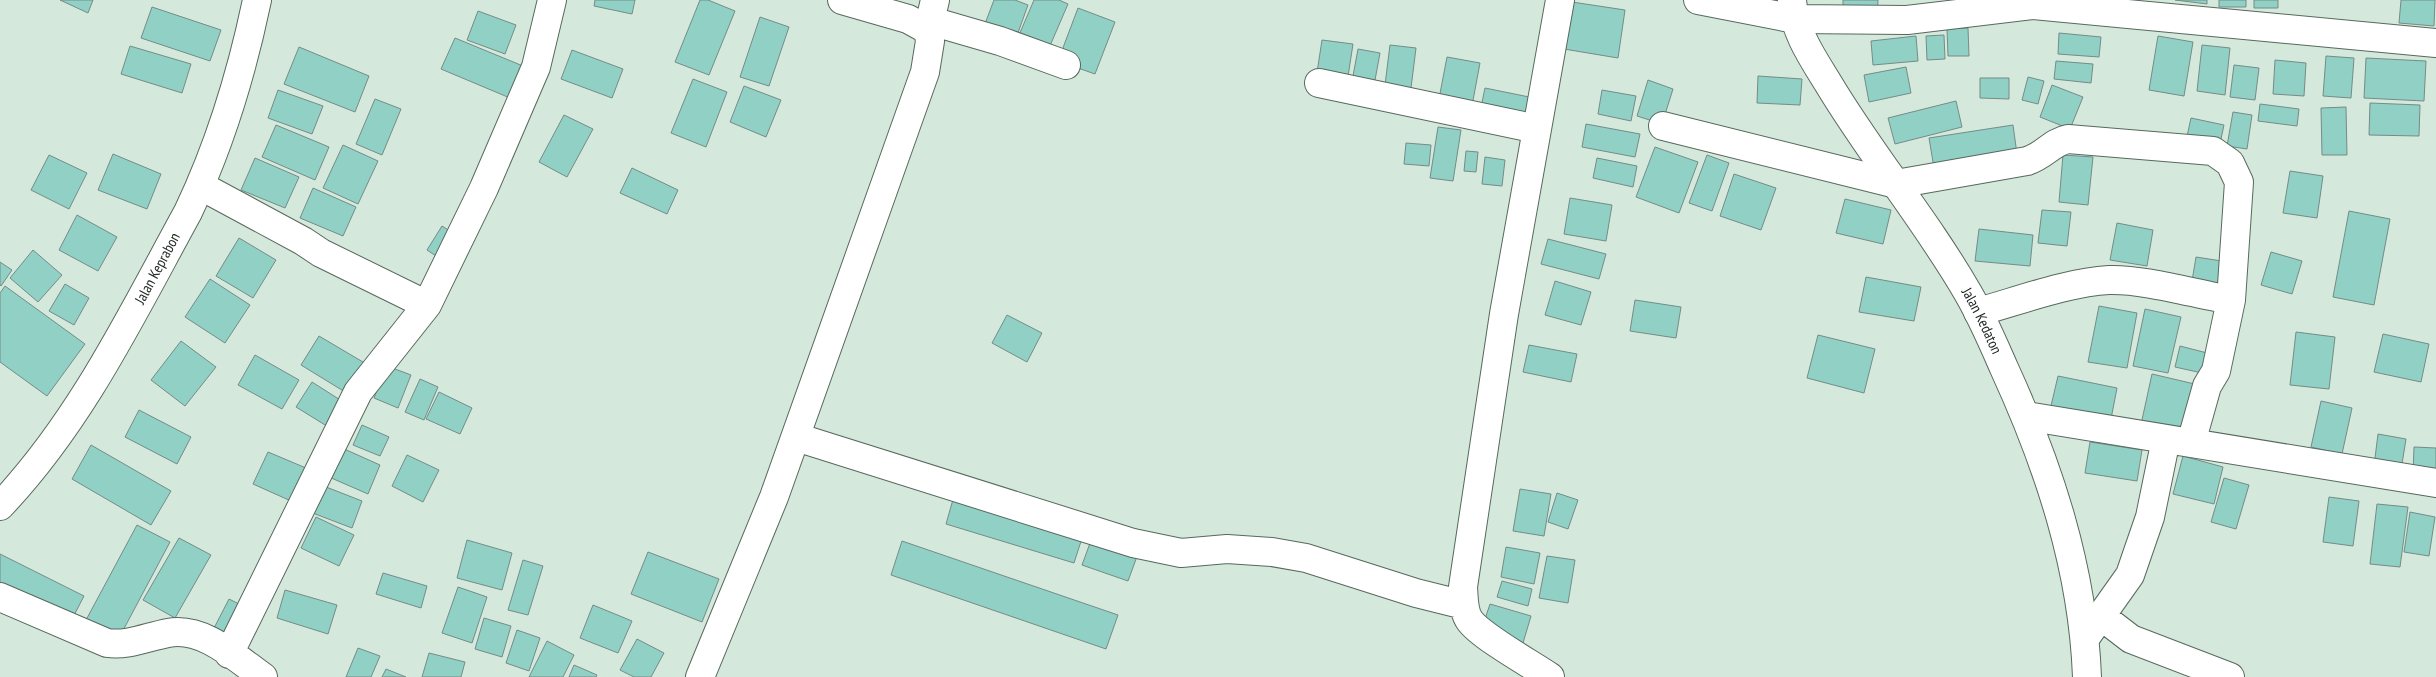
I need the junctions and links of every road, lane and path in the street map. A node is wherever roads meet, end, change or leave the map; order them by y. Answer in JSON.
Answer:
{"nodes":[{"id":1,"x":257,"y":0,"type":"edge"},
{"id":2,"x":552,"y":0,"type":"edge"},
{"id":3,"x":842,"y":0,"type":"edge"},
{"id":4,"x":1560,"y":0,"type":"edge"},
{"id":5,"x":1698,"y":0,"type":"edge"},
{"id":6,"x":2032,"y":3,"type":"edge"},
{"id":7,"x":1794,"y":9,"type":"edge"},
{"id":8,"x":931,"y":17,"type":"edge"},
{"id":9,"x":2436,"y":43,"type":"edge"},
{"id":10,"x":1066,"y":65,"type":"dead end"},
{"id":11,"x":1319,"y":83,"type":"dead end"},
{"id":12,"x":1663,"y":126,"type":"dead end"},
{"id":13,"x":1537,"y":128,"type":"junction"},
{"id":14,"x":1896,"y":184,"type":"junction"},
{"id":15,"x":201,"y":186,"type":"junction"},
{"id":16,"x":2231,"y":300,"type":"junction"},
{"id":17,"x":427,"y":305,"type":"junction"},
{"id":18,"x":1978,"y":312,"type":"junction"},
{"id":19,"x":2026,"y":416,"type":"junction"},
{"id":20,"x":796,"y":436,"type":"junction"},
{"id":21,"x":2179,"y":441,"type":"junction"},
{"id":22,"x":2436,"y":483,"type":"edge"},
{"id":23,"x":0,"y":506,"type":"edge"},
{"id":24,"x":0,"y":596,"type":"edge"},
{"id":25,"x":1464,"y":605,"type":"junction"},
{"id":26,"x":2093,"y":626,"type":"junction"},
{"id":27,"x":230,"y":654,"type":"junction"},
{"id":28,"x":263,"y":677,"type":"edge"},
{"id":29,"x":700,"y":677,"type":"edge"},
{"id":30,"x":1550,"y":677,"type":"edge"},
{"id":31,"x":2087,"y":677,"type":"edge"},
{"id":32,"x":2230,"y":677,"type":"edge"}],
"edges":[{"from":1,"to":15,"type":"street","name":"Jalan Keprabon"},
{"from":2,"to":17,"type":"street"},
{"from":3,"to":8,"type":"street"},
{"from":4,"to":13,"type":"street"},
{"from":5,"to":7,"type":"street"},
{"from":6,"to":7,"type":"street"},
{"from":6,"to":9,"type":"street"},
{"from":7,"to":14,"type":"street","name":"Jalan Kedaton"},
{"from":8,"to":10,"type":"street"},
{"from":8,"to":20,"type":"street"},
{"from":11,"to":13,"type":"street"},
{"from":12,"to":14,"type":"street"},
{"from":13,"to":25,"type":"street"},
{"from":14,"to":16,"type":"street"},
{"from":14,"to":18,"type":"street","name":"Jalan Kedaton"},
{"from":15,"to":17,"type":"street"},
{"from":15,"to":23,"type":"street","name":"Jalan Keprabon"},
{"from":16,"to":18,"type":"street"},
{"from":16,"to":21,"type":"street"},
{"from":17,"to":27,"type":"street"},
{"from":18,"to":19,"type":"street","name":"Jalan Kedaton"},
{"from":19,"to":21,"type":"street"},
{"from":19,"to":26,"type":"street","name":"Jalan Kedaton"},
{"from":20,"to":25,"type":"street"},
{"from":20,"to":29,"type":"street"},
{"from":21,"to":22,"type":"street"},
{"from":21,"to":26,"type":"street"},
{"from":24,"to":27,"type":"street"},
{"from":25,"to":30,"type":"street"},
{"from":26,"to":31,"type":"street","name":"Jalan Kedaton"},
{"from":26,"to":32,"type":"street"},
{"from":27,"to":28,"type":"street"}]}
